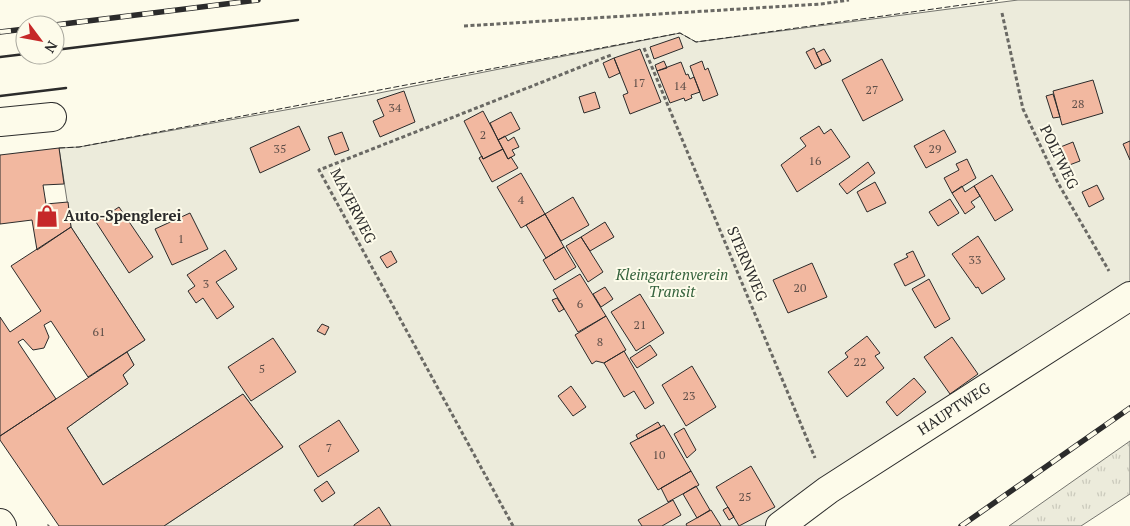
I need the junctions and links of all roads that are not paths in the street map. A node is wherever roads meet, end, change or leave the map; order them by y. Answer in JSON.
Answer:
{"nodes":[{"id":1,"x":52,"y":117,"type":"dead end"},
{"id":2,"x":0,"y":122,"type":"edge"},
{"id":3,"x":1127,"y":297,"type":"edge"},
{"id":4,"x":780,"y":526,"type":"edge"}],
"edges":[{"from":1,"to":2,"type":"lane"},
{"from":3,"to":4,"type":"lane","name":"HAUPTWEG"}]}
